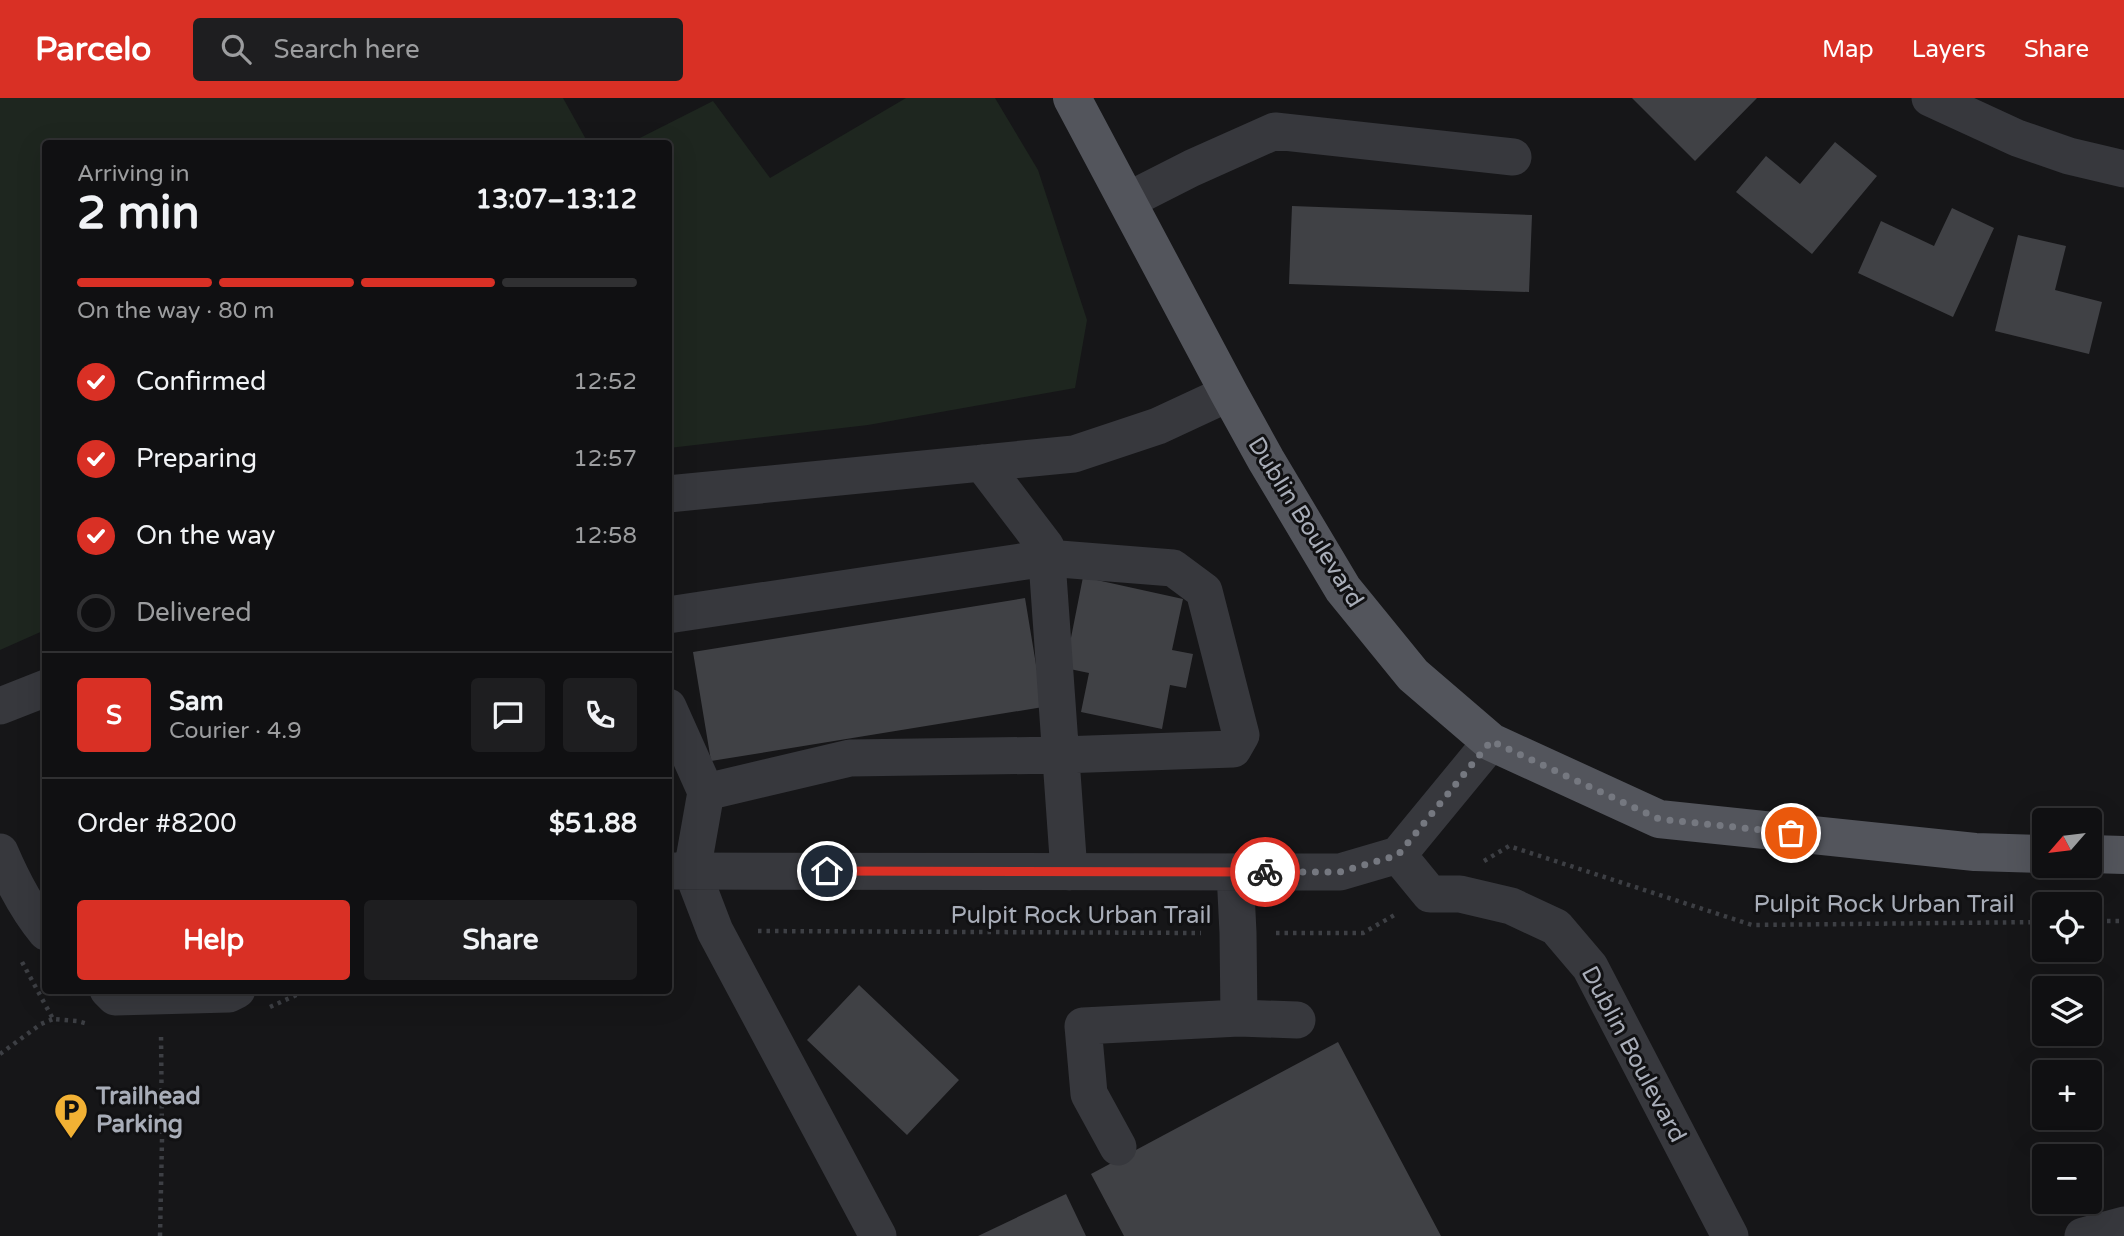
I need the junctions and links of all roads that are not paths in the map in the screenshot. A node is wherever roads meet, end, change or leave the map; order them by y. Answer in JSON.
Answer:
{"nodes":[{"id":1,"x":1072,"y":98,"type":"edge"},
{"id":2,"x":1930,"y":98,"type":"edge"},
{"id":3,"x":1513,"y":157,"type":"dead end"},
{"id":4,"x":2124,"y":169,"type":"edge"},
{"id":5,"x":1127,"y":201,"type":"junction"},
{"id":6,"x":1229,"y":393,"type":"junction"},
{"id":7,"x":982,"y":463,"type":"junction"},
{"id":8,"x":672,"y":494,"type":"edge"},
{"id":9,"x":1047,"y":558,"type":"junction"},
{"id":10,"x":672,"y":614,"type":"edge"},
{"id":11,"x":42,"y":690,"type":"edge"},
{"id":12,"x":0,"y":706,"type":"edge"},
{"id":13,"x":672,"y":716,"type":"edge"},
{"id":14,"x":1491,"y":741,"type":"junction"},
{"id":15,"x":1061,"y":755,"type":"junction"},
{"id":16,"x":706,"y":792,"type":"junction"},
{"id":17,"x":0,"y":852,"type":"edge"},
{"id":18,"x":2032,"y":853,"type":"edge"},
{"id":19,"x":2102,"y":854,"type":"edge"},
{"id":20,"x":1398,"y":855,"type":"junction"},
{"id":21,"x":2124,"y":855,"type":"edge"},
{"id":22,"x":680,"y":871,"type":"edge"},
{"id":23,"x":1069,"y":872,"type":"junction"},
{"id":24,"x":1235,"y":872,"type":"junction"},
{"id":25,"x":42,"y":927,"type":"edge"},
{"id":26,"x":112,"y":994,"type":"edge"},
{"id":27,"x":229,"y":994,"type":"edge"},
{"id":28,"x":1239,"y":1018,"type":"junction"},
{"id":29,"x":1297,"y":1020,"type":"dead end"},
{"id":30,"x":1118,"y":1147,"type":"dead end"},
{"id":31,"x":2124,"y":1225,"type":"edge"},
{"id":32,"x":870,"y":1235,"type":"edge"},
{"id":33,"x":1730,"y":1236,"type":"edge"},
{"id":34,"x":2082,"y":1236,"type":"edge"}],
"edges":[{"from":1,"to":5,"type":"main road","name":"Dublin Boulevard"},
{"from":2,"to":4,"type":"street"},
{"from":3,"to":5,"type":"street"},
{"from":5,"to":6,"type":"main road","name":"Dublin Boulevard"},
{"from":6,"to":7,"type":"street"},
{"from":6,"to":14,"type":"main road","name":"Dublin Boulevard"},
{"from":7,"to":8,"type":"street"},
{"from":7,"to":9,"type":"street"},
{"from":9,"to":10,"type":"street"},
{"from":9,"to":15,"type":"street"},
{"from":9,"to":15,"type":"street"},
{"from":11,"to":12,"type":"street"},
{"from":13,"to":16,"type":"street"},
{"from":14,"to":18,"type":"main road","name":"Dublin Boulevard"},
{"from":14,"to":20,"type":"street"},
{"from":15,"to":16,"type":"street"},
{"from":15,"to":23,"type":"street"},
{"from":16,"to":22,"type":"street"},
{"from":17,"to":25,"type":"street"},
{"from":19,"to":21,"type":"main road"},
{"from":20,"to":24,"type":"street"},
{"from":20,"to":33,"type":"street","name":"Dublin Boulevard"},
{"from":22,"to":23,"type":"street"},
{"from":22,"to":32,"type":"street"},
{"from":23,"to":24,"type":"street"},
{"from":24,"to":28,"type":"street"},
{"from":26,"to":27,"type":"street"},
{"from":28,"to":29,"type":"street"},
{"from":28,"to":30,"type":"street"},
{"from":31,"to":34,"type":"street"}]}
